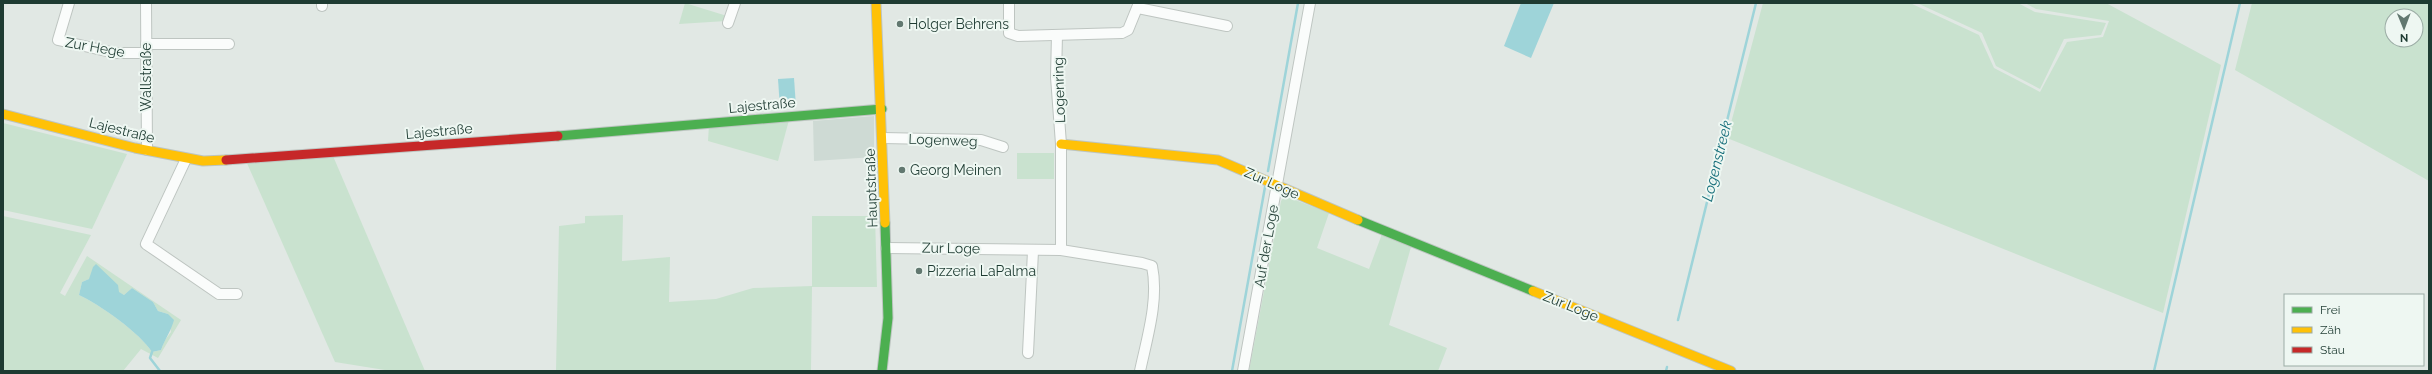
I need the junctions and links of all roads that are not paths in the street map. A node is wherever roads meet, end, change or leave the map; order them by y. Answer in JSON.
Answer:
{"nodes":[{"id":1,"x":68,"y":3,"type":"edge"},
{"id":2,"x":146,"y":3,"type":"edge"},
{"id":3,"x":735,"y":3,"type":"edge"},
{"id":4,"x":876,"y":3,"type":"edge"},
{"id":5,"x":1009,"y":3,"type":"edge"},
{"id":6,"x":1310,"y":3,"type":"edge"},
{"id":7,"x":1139,"y":5,"type":"edge"},
{"id":8,"x":728,"y":23,"type":"dead end"},
{"id":9,"x":1228,"y":26,"type":"dead end"},
{"id":10,"x":1057,"y":35,"type":"junction"},
{"id":11,"x":229,"y":44,"type":"dead end"},
{"id":12,"x":146,"y":49,"type":"junction"},
{"id":13,"x":882,"y":109,"type":"junction"},
{"id":14,"x":3,"y":114,"type":"edge"},
{"id":15,"x":883,"y":138,"type":"junction"},
{"id":16,"x":1061,"y":144,"type":"junction"},
{"id":17,"x":1003,"y":148,"type":"dead end"},
{"id":18,"x":147,"y":150,"type":"junction"},
{"id":19,"x":186,"y":159,"type":"junction"},
{"id":20,"x":1277,"y":186,"type":"junction"},
{"id":21,"x":886,"y":248,"type":"junction"},
{"id":22,"x":1061,"y":250,"type":"junction"},
{"id":23,"x":1033,"y":251,"type":"junction"},
{"id":24,"x":237,"y":294,"type":"dead end"},
{"id":25,"x":1028,"y":353,"type":"dead end"},
{"id":26,"x":882,"y":371,"type":"edge"},
{"id":27,"x":1140,"y":371,"type":"edge"},
{"id":28,"x":1243,"y":371,"type":"edge"},
{"id":29,"x":1731,"y":371,"type":"edge"}],
"edges":[{"from":1,"to":12,"type":"street","name":"Zur Hege"},
{"from":2,"to":12,"type":"street","name":"Wallstraße"},
{"from":3,"to":8,"type":"street"},
{"from":4,"to":13,"type":"street","name":"Hauptstraße"},
{"from":5,"to":10,"type":"street"},
{"from":6,"to":20,"type":"street","name":"Auf der Loge"},
{"from":7,"to":9,"type":"street"},
{"from":7,"to":10,"type":"street"},
{"from":10,"to":16,"type":"street","name":"Logenring"},
{"from":11,"to":12,"type":"street"},
{"from":12,"to":18,"type":"street","name":"Wallstraße"},
{"from":13,"to":15,"type":"street","name":"Hauptstraße"},
{"from":13,"to":19,"type":"street","name":"Lajestraße"},
{"from":14,"to":18,"type":"street","name":"Lajestraße"},
{"from":15,"to":17,"type":"street","name":"Logenweg"},
{"from":15,"to":21,"type":"street","name":"Hauptstraße"},
{"from":16,"to":20,"type":"street","name":"Zur Loge"},
{"from":16,"to":22,"type":"street"},
{"from":18,"to":19,"type":"street","name":"Lajestraße"},
{"from":19,"to":24,"type":"street"},
{"from":20,"to":28,"type":"street","name":"Auf der Loge"},
{"from":20,"to":29,"type":"street","name":"Zur Loge"},
{"from":21,"to":23,"type":"street","name":"Zur Loge"},
{"from":21,"to":26,"type":"street","name":"Hauptstraße"},
{"from":22,"to":23,"type":"street","name":"Zur Loge"},
{"from":22,"to":27,"type":"street","name":"Zur Loge"},
{"from":23,"to":25,"type":"street"}]}
